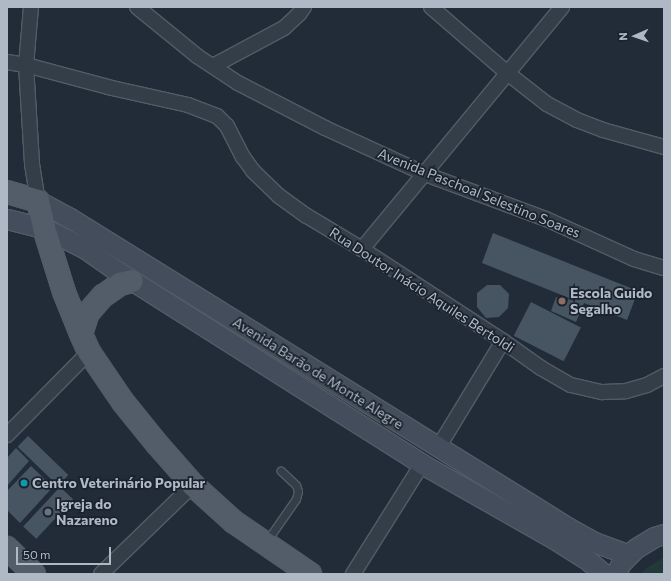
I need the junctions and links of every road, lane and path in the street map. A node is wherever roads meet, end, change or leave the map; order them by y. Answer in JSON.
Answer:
{"nodes":[{"id":1,"x":30,"y":7,"type":"edge"},
{"id":2,"x":137,"y":7,"type":"edge"},
{"id":3,"x":304,"y":7,"type":"edge"},
{"id":4,"x":431,"y":7,"type":"edge"},
{"id":5,"x":562,"y":7,"type":"edge"},
{"id":6,"x":7,"y":62,"type":"edge"},
{"id":7,"x":26,"y":65,"type":"junction"},
{"id":8,"x":213,"y":66,"type":"junction"},
{"id":9,"x":506,"y":72,"type":"junction"},
{"id":10,"x":664,"y":147,"type":"edge"},
{"id":11,"x":425,"y":174,"type":"junction"},
{"id":12,"x":7,"y":192,"type":"edge"},
{"id":13,"x":38,"y":201,"type":"junction"},
{"id":14,"x":7,"y":219,"type":"edge"},
{"id":15,"x":44,"y":228,"type":"junction"},
{"id":16,"x":362,"y":249,"type":"junction"},
{"id":17,"x":664,"y":268,"type":"edge"},
{"id":18,"x":132,"y":281,"type":"junction"},
{"id":19,"x":503,"y":341,"type":"junction"},
{"id":20,"x":85,"y":343,"type":"junction"},
{"id":21,"x":664,"y":376,"type":"edge"},
{"id":22,"x":7,"y":435,"type":"edge"},
{"id":23,"x":438,"y":448,"type":"junction"},
{"id":24,"x":422,"y":464,"type":"junction"},
{"id":25,"x":281,"y":471,"type":"dead end"},
{"id":26,"x":193,"y":485,"type":"junction"},
{"id":27,"x":664,"y":534,"type":"edge"},
{"id":28,"x":265,"y":544,"type":"junction"},
{"id":29,"x":7,"y":548,"type":"edge"},
{"id":30,"x":629,"y":555,"type":"junction"},
{"id":31,"x":34,"y":574,"type":"edge"},
{"id":32,"x":100,"y":574,"type":"edge"},
{"id":33,"x":310,"y":574,"type":"edge"},
{"id":34,"x":353,"y":574,"type":"edge"},
{"id":35,"x":604,"y":574,"type":"edge"},
{"id":36,"x":616,"y":574,"type":"edge"}],
"edges":[{"from":1,"to":7,"type":"street"},
{"from":2,"to":8,"type":"street","name":"Avenida Paschoal Selestino Soares"},
{"from":3,"to":8,"type":"street"},
{"from":4,"to":9,"type":"street"},
{"from":5,"to":9,"type":"street"},
{"from":6,"to":7,"type":"street"},
{"from":7,"to":13,"type":"street"},
{"from":7,"to":16,"type":"street","name":"Rua Doutor Inácio Aquiles Bertoldi"},
{"from":8,"to":11,"type":"street","name":"Avenida Paschoal Selestino Soares"},
{"from":9,"to":10,"type":"street"},
{"from":9,"to":11,"type":"street"},
{"from":11,"to":16,"type":"street"},
{"from":11,"to":17,"type":"street","name":"Avenida Paschoal Selestino Soares"},
{"from":12,"to":13,"type":"main road","name":"Avenida Barão de Monte Alegre"},
{"from":13,"to":15,"type":"main road"},
{"from":13,"to":23,"type":"main road","name":"Avenida Barão de Monte Alegre"},
{"from":14,"to":15,"type":"main road","name":"Avenida Barão de Monte Alegre"},
{"from":15,"to":18,"type":"main road","name":"Avenida Barão de Monte Alegre"},
{"from":15,"to":20,"type":"main road"},
{"from":16,"to":19,"type":"street","name":"Rua Doutor Inácio Aquiles Bertoldi"},
{"from":18,"to":20,"type":"main road"},
{"from":18,"to":24,"type":"main road","name":"Avenida Barão de Monte Alegre"},
{"from":19,"to":21,"type":"street","name":"Rua Doutor Inácio Aquiles Bertoldi"},
{"from":19,"to":23,"type":"street"},
{"from":20,"to":22,"type":"street"},
{"from":20,"to":26,"type":"main road"},
{"from":23,"to":30,"type":"main road","name":"Avenida Barão de Monte Alegre"},
{"from":24,"to":34,"type":"street"},
{"from":24,"to":35,"type":"main road","name":"Avenida Barão de Monte Alegre"},
{"from":25,"to":28,"type":"lane"},
{"from":26,"to":28,"type":"main road"},
{"from":26,"to":32,"type":"street"},
{"from":27,"to":30,"type":"main road"},
{"from":28,"to":33,"type":"main road"},
{"from":29,"to":31,"type":"main road"},
{"from":30,"to":36,"type":"main road"}]}
